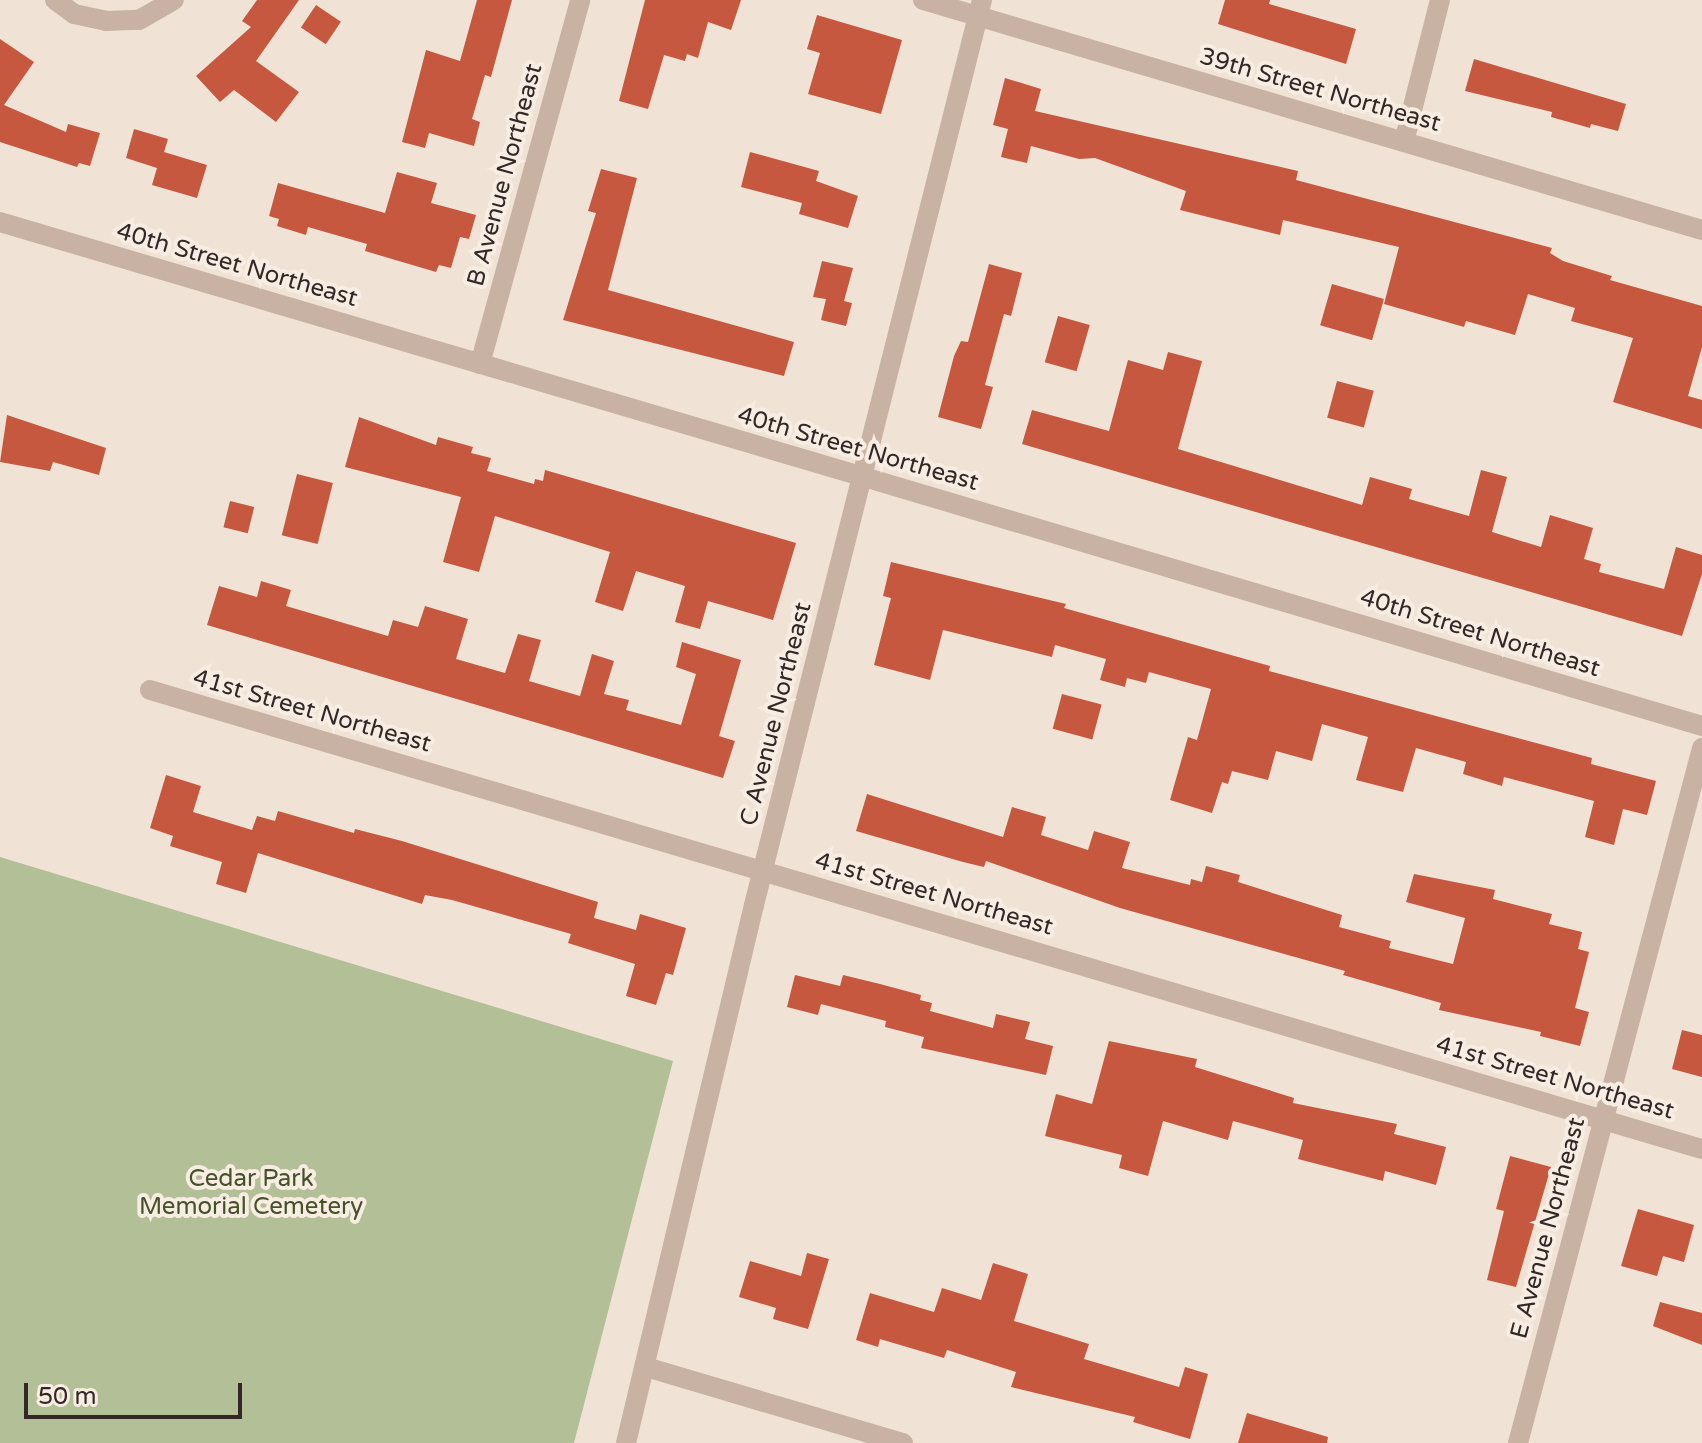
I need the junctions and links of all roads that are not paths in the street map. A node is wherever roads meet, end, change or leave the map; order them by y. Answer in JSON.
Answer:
{"nodes":[{"id":1,"x":55,"y":0,"type":"edge"},
{"id":2,"x":174,"y":0,"type":"edge"},
{"id":3,"x":580,"y":0,"type":"edge"},
{"id":4,"x":923,"y":0,"type":"edge"},
{"id":5,"x":1440,"y":0,"type":"edge"},
{"id":6,"x":980,"y":8,"type":"edge"},
{"id":7,"x":1404,"y":142,"type":"junction"},
{"id":8,"x":0,"y":222,"type":"edge"},
{"id":9,"x":1702,"y":230,"type":"edge"},
{"id":10,"x":480,"y":364,"type":"junction"},
{"id":11,"x":864,"y":477,"type":"junction"},
{"id":12,"x":150,"y":690,"type":"dead end"},
{"id":13,"x":1702,"y":726,"type":"edge"},
{"id":14,"x":1702,"y":748,"type":"edge"},
{"id":15,"x":763,"y":871,"type":"junction"},
{"id":16,"x":1604,"y":1120,"type":"junction"},
{"id":17,"x":1702,"y":1149,"type":"edge"},
{"id":18,"x":646,"y":1367,"type":"junction"},
{"id":19,"x":626,"y":1443,"type":"edge"},
{"id":20,"x":903,"y":1443,"type":"edge"},
{"id":21,"x":1518,"y":1443,"type":"edge"}],
"edges":[{"from":1,"to":2,"type":"street"},
{"from":3,"to":10,"type":"street","name":"B Avenue Northeast"},
{"from":4,"to":6,"type":"street","name":"39th Street Northeast"},
{"from":5,"to":7,"type":"street"},
{"from":6,"to":7,"type":"street","name":"39th Street Northeast"},
{"from":6,"to":11,"type":"street","name":"C Avenue Northeast"},
{"from":7,"to":9,"type":"street","name":"39th Street Northeast"},
{"from":8,"to":10,"type":"street","name":"40th Street Northeast"},
{"from":10,"to":11,"type":"street","name":"40th Street Northeast"},
{"from":11,"to":13,"type":"street","name":"40th Street Northeast"},
{"from":11,"to":15,"type":"street","name":"C Avenue Northeast"},
{"from":12,"to":15,"type":"street","name":"41st Street Northeast"},
{"from":14,"to":16,"type":"street","name":"E Avenue Northeast"},
{"from":15,"to":16,"type":"street","name":"41st Street Northeast"},
{"from":15,"to":18,"type":"street","name":"C Avenue Northeast"},
{"from":16,"to":17,"type":"street","name":"41st Street Northeast"},
{"from":16,"to":21,"type":"street","name":"E Avenue Northeast"},
{"from":18,"to":19,"type":"street","name":"C Avenue Northeast"},
{"from":18,"to":20,"type":"street"}]}
